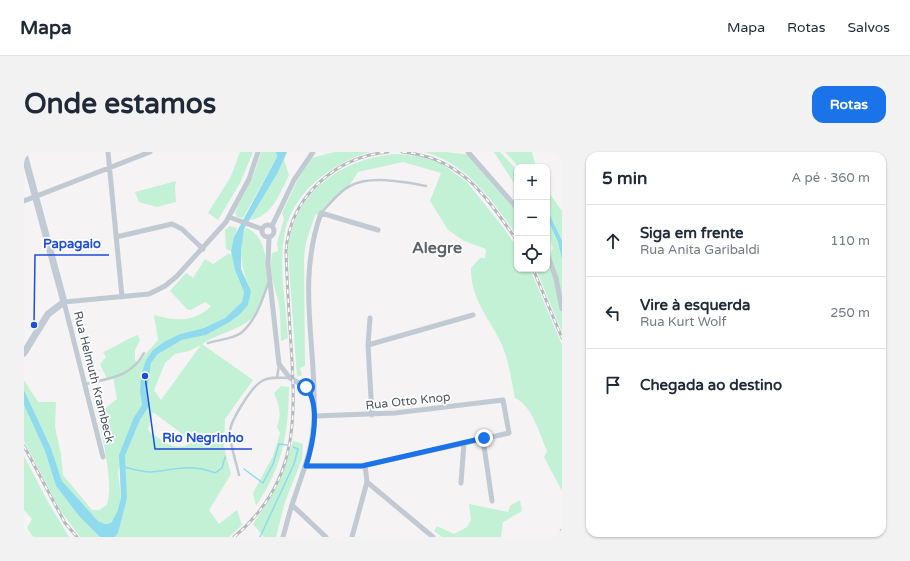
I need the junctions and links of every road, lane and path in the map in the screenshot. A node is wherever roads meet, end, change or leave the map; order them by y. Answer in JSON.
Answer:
{"nodes":[{"id":1,"x":108,"y":152,"type":"edge"},
{"id":2,"x":150,"y":152,"type":"edge"},
{"id":3,"x":258,"y":152,"type":"edge"},
{"id":4,"x":313,"y":152,"type":"edge"},
{"id":5,"x":468,"y":152,"type":"edge"},
{"id":6,"x":24,"y":154,"type":"edge"},
{"id":7,"x":109,"y":168,"type":"junction"},
{"id":8,"x":426,"y":186,"type":"dead end"},
{"id":9,"x":36,"y":196,"type":"junction"},
{"id":10,"x":24,"y":201,"type":"edge"},
{"id":11,"x":514,"y":205,"type":"edge"},
{"id":12,"x":321,"y":214,"type":"junction"},
{"id":13,"x":229,"y":217,"type":"junction"},
{"id":14,"x":272,"y":226,"type":"junction"},
{"id":15,"x":262,"y":229,"type":"junction"},
{"id":16,"x":378,"y":230,"type":"dead end"},
{"id":17,"x":116,"y":237,"type":"junction"},
{"id":18,"x":269,"y":237,"type":"junction"},
{"id":19,"x":203,"y":249,"type":"junction"},
{"id":20,"x":550,"y":262,"type":"edge"},
{"id":21,"x":270,"y":278,"type":"junction"},
{"id":22,"x":122,"y":297,"type":"junction"},
{"id":23,"x":64,"y":302,"type":"junction"},
{"id":24,"x":562,"y":309,"type":"edge"},
{"id":25,"x":473,"y":315,"type":"dead end"},
{"id":26,"x":370,"y":318,"type":"dead end"},
{"id":27,"x":208,"y":342,"type":"dead end"},
{"id":28,"x":368,"y":345,"type":"junction"},
{"id":29,"x":24,"y":353,"type":"edge"},
{"id":30,"x":144,"y":353,"type":"dead end"},
{"id":31,"x":279,"y":364,"type":"junction"},
{"id":32,"x":277,"y":378,"type":"junction"},
{"id":33,"x":290,"y":378,"type":"junction"},
{"id":34,"x":313,"y":378,"type":"junction"},
{"id":35,"x":300,"y":383,"type":"junction"},
{"id":36,"x":85,"y":384,"type":"junction"},
{"id":37,"x":314,"y":400,"type":"junction"},
{"id":38,"x":372,"y":415,"type":"junction"},
{"id":39,"x":314,"y":416,"type":"junction"},
{"id":40,"x":484,"y":438,"type":"junction"},
{"id":41,"x":464,"y":443,"type":"junction"},
{"id":42,"x":104,"y":457,"type":"dead end"},
{"id":43,"x":365,"y":465,"type":"junction"},
{"id":44,"x":306,"y":466,"type":"junction"},
{"id":45,"x":239,"y":475,"type":"dead end"},
{"id":46,"x":367,"y":482,"type":"junction"},
{"id":47,"x":461,"y":483,"type":"dead end"},
{"id":48,"x":492,"y":501,"type":"dead end"},
{"id":49,"x":292,"y":505,"type":"junction"},
{"id":50,"x":561,"y":530,"type":"dead end"},
{"id":51,"x":562,"y":536,"type":"edge"},
{"id":52,"x":283,"y":537,"type":"edge"},
{"id":53,"x":326,"y":537,"type":"edge"},
{"id":54,"x":352,"y":537,"type":"edge"},
{"id":55,"x":433,"y":537,"type":"edge"}],
"edges":[{"from":1,"to":7,"type":"street"},
{"from":2,"to":7,"type":"street"},
{"from":3,"to":13,"type":"street"},
{"from":4,"to":14,"type":"street"},
{"from":5,"to":11,"type":"street"},
{"from":6,"to":9,"type":"street"},
{"from":7,"to":9,"type":"street"},
{"from":7,"to":17,"type":"street"},
{"from":8,"to":12,"type":"lane"},
{"from":9,"to":10,"type":"street"},
{"from":9,"to":23,"type":"street"},
{"from":12,"to":16,"type":"street"},
{"from":12,"to":34,"type":"street"},
{"from":13,"to":15,"type":"street"},
{"from":13,"to":19,"type":"street"},
{"from":14,"to":15,"type":"street"},
{"from":14,"to":18,"type":"street"},
{"from":15,"to":18,"type":"street"},
{"from":17,"to":19,"type":"street"},
{"from":17,"to":22,"type":"street"},
{"from":18,"to":21,"type":"street"},
{"from":19,"to":22,"type":"street"},
{"from":20,"to":24,"type":"street"},
{"from":21,"to":27,"type":"lane"},
{"from":21,"to":31,"type":"street"},
{"from":22,"to":23,"type":"street"},
{"from":23,"to":29,"type":"street"},
{"from":23,"to":36,"type":"street","name":"Rua Helmuth Krambeck"},
{"from":25,"to":28,"type":"street"},
{"from":26,"to":28,"type":"street"},
{"from":28,"to":38,"type":"street"},
{"from":30,"to":36,"type":"lane"},
{"from":31,"to":32,"type":"lane"},
{"from":31,"to":33,"type":"street"},
{"from":32,"to":33,"type":"lane"},
{"from":32,"to":45,"type":"lane"},
{"from":33,"to":35,"type":"street"},
{"from":34,"to":35,"type":"street"},
{"from":34,"to":37,"type":"street"},
{"from":35,"to":37,"type":"street"},
{"from":36,"to":42,"type":"street","name":"Rua Helmuth Krambeck"},
{"from":37,"to":39,"type":"street"},
{"from":38,"to":39,"type":"street","name":"Rua Otto Knop"},
{"from":38,"to":40,"type":"street","name":"Rua Otto Knop"},
{"from":39,"to":44,"type":"street"},
{"from":40,"to":41,"type":"street"},
{"from":40,"to":48,"type":"street"},
{"from":41,"to":43,"type":"street"},
{"from":41,"to":47,"type":"street"},
{"from":43,"to":44,"type":"street"},
{"from":43,"to":46,"type":"street"},
{"from":44,"to":49,"type":"street"},
{"from":46,"to":54,"type":"street"},
{"from":46,"to":55,"type":"street"},
{"from":49,"to":52,"type":"street"},
{"from":49,"to":53,"type":"street"},
{"from":50,"to":51,"type":"lane"}]}
